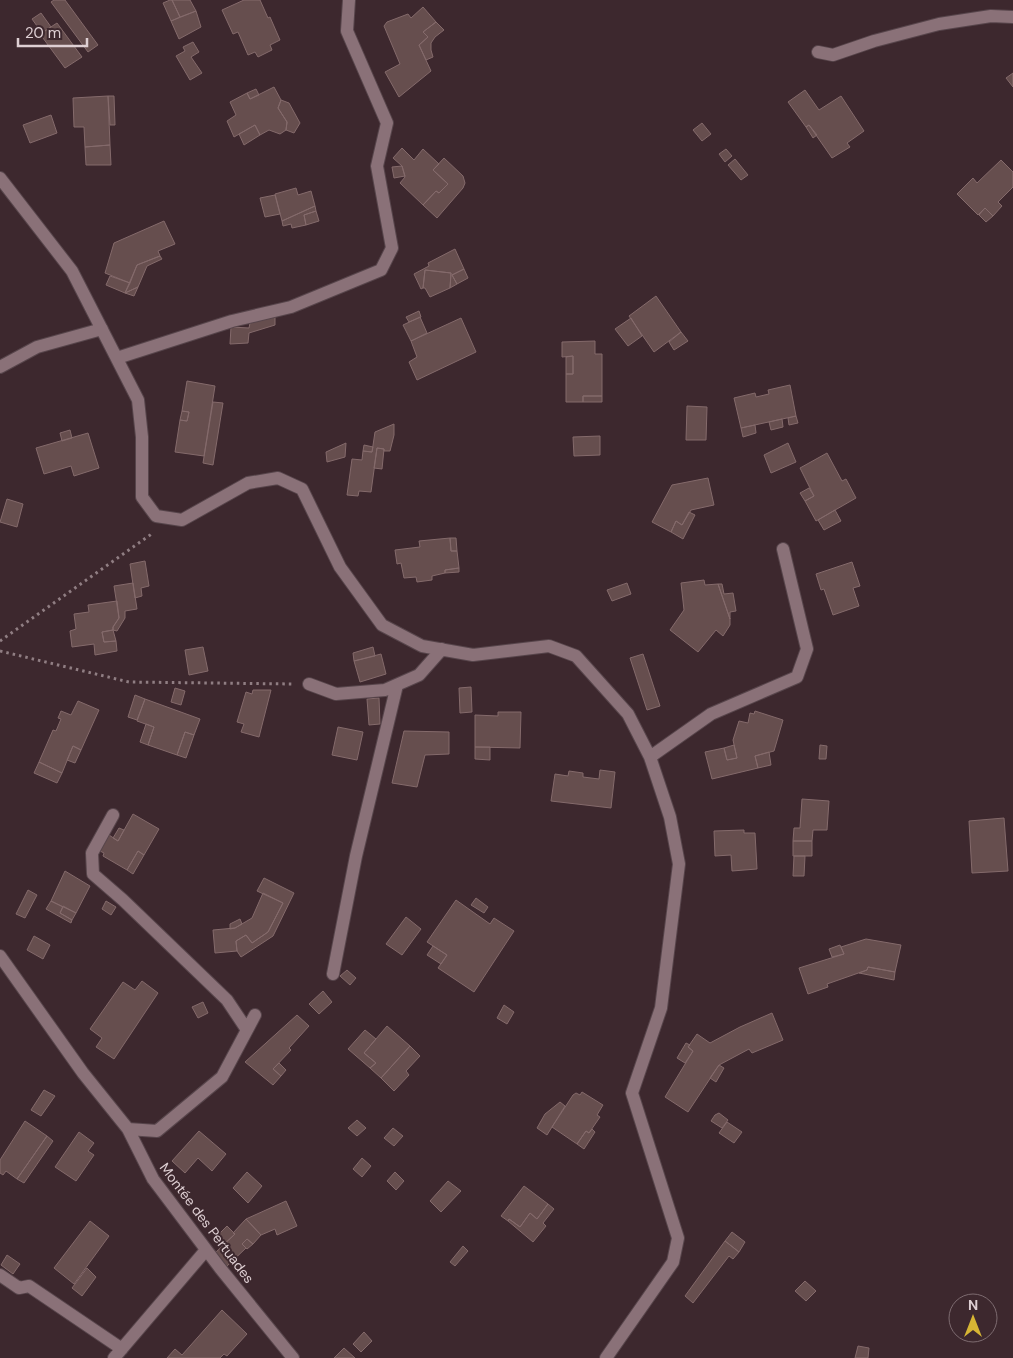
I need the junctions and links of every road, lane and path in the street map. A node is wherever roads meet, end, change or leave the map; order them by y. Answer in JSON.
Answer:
{"nodes":[{"id":1,"x":350,"y":0,"type":"edge"},
{"id":2,"x":1013,"y":17,"type":"edge"},
{"id":3,"x":818,"y":52,"type":"dead end"},
{"id":4,"x":0,"y":178,"type":"edge"},
{"id":5,"x":102,"y":329,"type":"junction"},
{"id":6,"x":117,"y":358,"type":"junction"},
{"id":7,"x":0,"y":367,"type":"edge"},
{"id":8,"x":172,"y":518,"type":"junction"},
{"id":9,"x":783,"y":549,"type":"dead end"},
{"id":10,"x":0,"y":641,"type":"edge"},
{"id":11,"x":442,"y":649,"type":"junction"},
{"id":12,"x":0,"y":651,"type":"edge"},
{"id":13,"x":309,"y":684,"type":"joint"},
{"id":14,"x":397,"y":685,"type":"junction"},
{"id":15,"x":650,"y":757,"type":"junction"},
{"id":16,"x":113,"y":814,"type":"dead end"},
{"id":17,"x":0,"y":956,"type":"edge"},
{"id":18,"x":333,"y":974,"type":"dead end"},
{"id":19,"x":255,"y":1015,"type":"dead end"},
{"id":20,"x":247,"y":1030,"type":"junction"},
{"id":21,"x":128,"y":1129,"type":"junction"},
{"id":22,"x":206,"y":1250,"type":"junction"},
{"id":23,"x":0,"y":1275,"type":"edge"},
{"id":24,"x":118,"y":1353,"type":"edge"},
{"id":25,"x":293,"y":1358,"type":"edge"},
{"id":26,"x":606,"y":1358,"type":"edge"}],
"edges":[{"from":1,"to":6,"type":"street"},
{"from":2,"to":3,"type":"street"},
{"from":4,"to":5,"type":"street"},
{"from":5,"to":6,"type":"street"},
{"from":5,"to":7,"type":"street"},
{"from":6,"to":8,"type":"street"},
{"from":8,"to":10,"type":"path"},
{"from":8,"to":11,"type":"street"},
{"from":9,"to":15,"type":"street"},
{"from":11,"to":14,"type":"street"},
{"from":11,"to":15,"type":"street"},
{"from":12,"to":13,"type":"path"},
{"from":13,"to":14,"type":"street"},
{"from":14,"to":18,"type":"street"},
{"from":15,"to":26,"type":"street"},
{"from":16,"to":20,"type":"street"},
{"from":17,"to":21,"type":"street","name":"Montée des Pertuades"},
{"from":19,"to":20,"type":"street"},
{"from":20,"to":21,"type":"street"},
{"from":21,"to":22,"type":"street","name":"Montée des Pertuades"},
{"from":22,"to":24,"type":"street"},
{"from":22,"to":25,"type":"street","name":"Montée des Pertuades"},
{"from":23,"to":24,"type":"street"}]}
